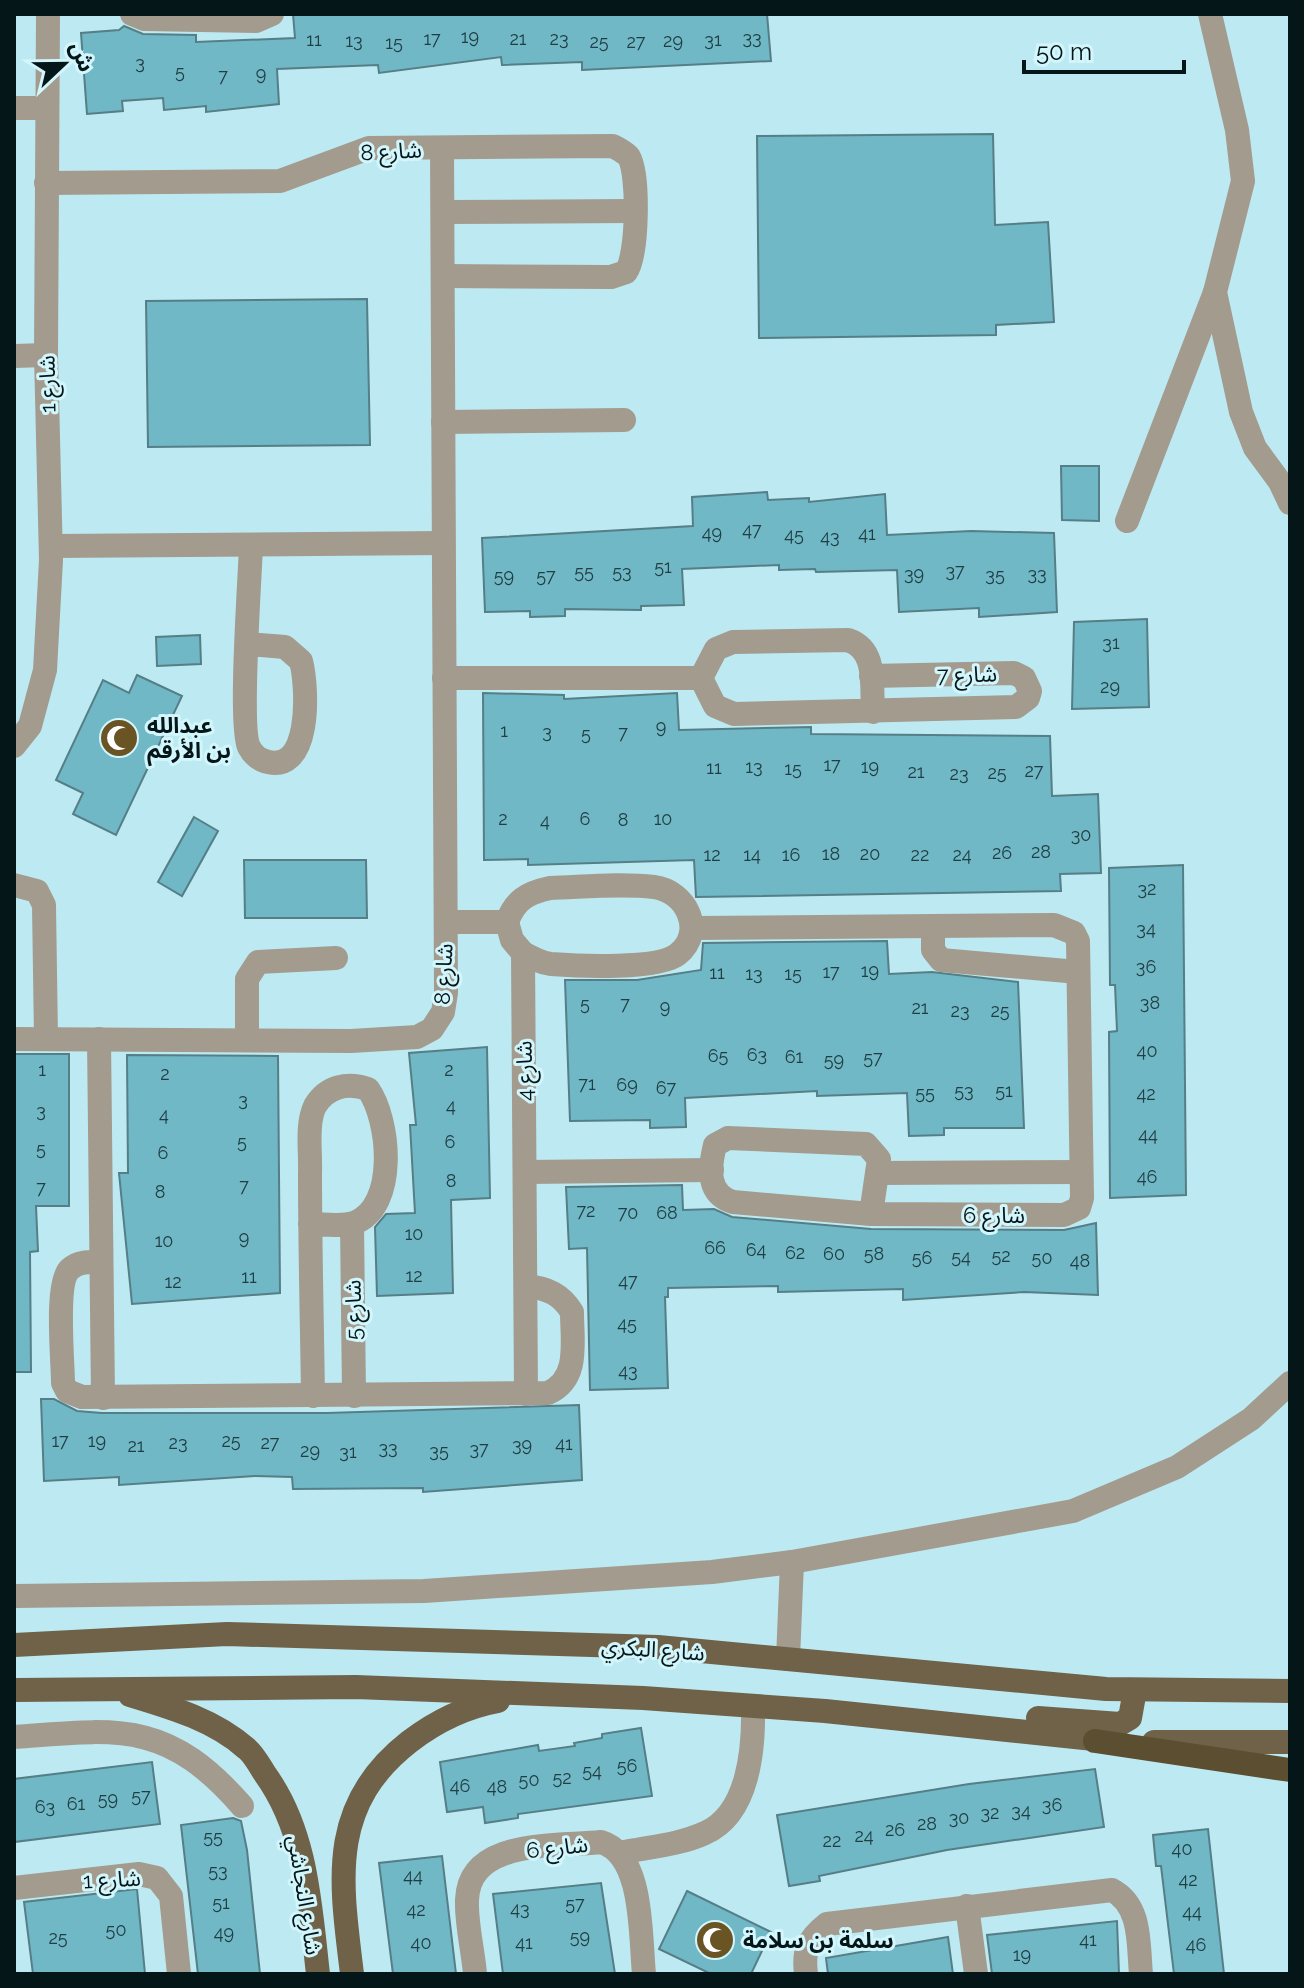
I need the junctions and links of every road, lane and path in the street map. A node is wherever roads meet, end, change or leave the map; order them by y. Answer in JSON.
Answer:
{"nodes":[{"id":1,"x":48,"y":14,"type":"edge"},
{"id":2,"x":132,"y":14,"type":"edge"},
{"id":3,"x":272,"y":14,"type":"edge"},
{"id":4,"x":1210,"y":14,"type":"edge"},
{"id":5,"x":14,"y":108,"type":"edge"},
{"id":6,"x":46,"y":108,"type":"junction"},
{"id":7,"x":442,"y":148,"type":"junction"},
{"id":8,"x":46,"y":183,"type":"junction"},
{"id":9,"x":634,"y":211,"type":"junction"},
{"id":10,"x":444,"y":212,"type":"junction"},
{"id":11,"x":443,"y":276,"type":"junction"},
{"id":12,"x":1215,"y":292,"type":"junction"},
{"id":13,"x":46,"y":355,"type":"junction"},
{"id":14,"x":14,"y":356,"type":"edge"},
{"id":15,"x":624,"y":420,"type":"dead end"},
{"id":16,"x":443,"y":422,"type":"junction"},
{"id":17,"x":1290,"y":503,"type":"edge"},
{"id":18,"x":1127,"y":521,"type":"dead end"},
{"id":19,"x":443,"y":543,"type":"junction"},
{"id":20,"x":251,"y":545,"type":"junction"},
{"id":21,"x":51,"y":546,"type":"junction"},
{"id":22,"x":248,"y":644,"type":"junction"},
{"id":23,"x":871,"y":676,"type":"junction"},
{"id":24,"x":444,"y":678,"type":"junction"},
{"id":25,"x":701,"y":678,"type":"junction"},
{"id":26,"x":873,"y":712,"type":"junction"},
{"id":27,"x":14,"y":746,"type":"edge"},
{"id":28,"x":14,"y":885,"type":"edge"},
{"id":29,"x":446,"y":922,"type":"junction"},
{"id":30,"x":507,"y":922,"type":"junction"},
{"id":31,"x":933,"y":926,"type":"junction"},
{"id":32,"x":693,"y":928,"type":"junction"},
{"id":33,"x":523,"y":953,"type":"junction"},
{"id":34,"x":336,"y":958,"type":"dead end"},
{"id":35,"x":1078,"y":972,"type":"junction"},
{"id":36,"x":14,"y":1039,"type":"edge"},
{"id":37,"x":46,"y":1039,"type":"junction"},
{"id":38,"x":99,"y":1039,"type":"junction"},
{"id":39,"x":247,"y":1040,"type":"junction"},
{"id":40,"x":351,"y":1041,"type":"junction"},
{"id":41,"x":354,"y":1084,"type":"junction"},
{"id":42,"x":712,"y":1170,"type":"junction"},
{"id":43,"x":526,"y":1172,"type":"junction"},
{"id":44,"x":1081,"y":1172,"type":"junction"},
{"id":45,"x":879,"y":1173,"type":"junction"},
{"id":46,"x":871,"y":1214,"type":"junction"},
{"id":47,"x":310,"y":1224,"type":"junction"},
{"id":48,"x":352,"y":1224,"type":"junction"},
{"id":49,"x":101,"y":1262,"type":"junction"},
{"id":50,"x":526,"y":1286,"type":"junction"},
{"id":51,"x":1290,"y":1383,"type":"edge"},
{"id":52,"x":526,"y":1394,"type":"junction"},
{"id":53,"x":313,"y":1396,"type":"junction"},
{"id":54,"x":354,"y":1396,"type":"junction"},
{"id":55,"x":103,"y":1398,"type":"junction"},
{"id":56,"x":792,"y":1562,"type":"junction"},
{"id":57,"x":14,"y":1596,"type":"edge"},
{"id":58,"x":14,"y":1645,"type":"edge"},
{"id":59,"x":788,"y":1659,"type":"junction"},
{"id":60,"x":101,"y":1686,"type":"junction"},
{"id":61,"x":14,"y":1690,"type":"edge"},
{"id":62,"x":1135,"y":1690,"type":"junction"},
{"id":63,"x":1290,"y":1691,"type":"edge"},
{"id":64,"x":532,"y":1696,"type":"junction"},
{"id":65,"x":753,"y":1706,"type":"junction"},
{"id":66,"x":1001,"y":1728,"type":"junction"},
{"id":67,"x":14,"y":1737,"type":"edge"},
{"id":68,"x":1095,"y":1741,"type":"junction"},
{"id":69,"x":1290,"y":1742,"type":"edge"},
{"id":70,"x":1290,"y":1770,"type":"edge"},
{"id":71,"x":242,"y":1806,"type":"dead end"},
{"id":72,"x":620,"y":1853,"type":"junction"},
{"id":73,"x":14,"y":1888,"type":"edge"},
{"id":74,"x":967,"y":1906,"type":"junction"},
{"id":75,"x":179,"y":1974,"type":"edge"},
{"id":76,"x":318,"y":1974,"type":"edge"},
{"id":77,"x":352,"y":1974,"type":"edge"},
{"id":78,"x":475,"y":1974,"type":"edge"},
{"id":79,"x":644,"y":1974,"type":"edge"},
{"id":80,"x":806,"y":1974,"type":"edge"},
{"id":81,"x":976,"y":1974,"type":"edge"},
{"id":82,"x":1141,"y":1974,"type":"edge"}],
"edges":[{"from":1,"to":6,"type":"street","name":"شارع 1"},
{"from":2,"to":3,"type":"street"},
{"from":4,"to":12,"type":"street"},
{"from":5,"to":6,"type":"street"},
{"from":6,"to":8,"type":"street","name":"شارع 1"},
{"from":7,"to":8,"type":"street","name":"شارع 8"},
{"from":7,"to":9,"type":"street"},
{"from":7,"to":10,"type":"street","name":"شارع 8"},
{"from":8,"to":13,"type":"street","name":"شارع 1"},
{"from":9,"to":10,"type":"street"},
{"from":9,"to":11,"type":"street"},
{"from":10,"to":11,"type":"street","name":"شارع 8"},
{"from":11,"to":16,"type":"street","name":"شارع 8"},
{"from":12,"to":17,"type":"street"},
{"from":12,"to":18,"type":"street"},
{"from":13,"to":14,"type":"street"},
{"from":13,"to":21,"type":"street","name":"شارع 1"},
{"from":15,"to":16,"type":"street"},
{"from":16,"to":19,"type":"street","name":"شارع 8"},
{"from":19,"to":20,"type":"street"},
{"from":19,"to":24,"type":"street","name":"شارع 8"},
{"from":20,"to":21,"type":"street"},
{"from":20,"to":22,"type":"street"},
{"from":21,"to":27,"type":"street","name":"شارع 1"},
{"from":22,"to":22,"type":"street"},
{"from":23,"to":25,"type":"street"},
{"from":23,"to":26,"type":"street"},
{"from":23,"to":26,"type":"street","name":"شارع 7"},
{"from":24,"to":25,"type":"street"},
{"from":24,"to":29,"type":"street","name":"شارع 8"},
{"from":25,"to":26,"type":"street","name":"شارع 7"},
{"from":28,"to":37,"type":"street"},
{"from":29,"to":30,"type":"street"},
{"from":29,"to":40,"type":"street","name":"شارع 8"},
{"from":30,"to":32,"type":"street"},
{"from":30,"to":33,"type":"street","name":"شارع 4"},
{"from":31,"to":32,"type":"street","name":"شارع 6"},
{"from":31,"to":35,"type":"street"},
{"from":31,"to":35,"type":"street","name":"شارع 6"},
{"from":32,"to":33,"type":"street"},
{"from":33,"to":43,"type":"street","name":"شارع 4"},
{"from":34,"to":39,"type":"street"},
{"from":35,"to":44,"type":"street","name":"شارع 6"},
{"from":36,"to":37,"type":"street","name":"شارع 8"},
{"from":37,"to":38,"type":"street","name":"شارع 8"},
{"from":38,"to":39,"type":"street","name":"شارع 8"},
{"from":38,"to":49,"type":"street"},
{"from":39,"to":40,"type":"street","name":"شارع 8"},
{"from":40,"to":41,"type":"street"},
{"from":41,"to":47,"type":"street","name":"شارع 5"},
{"from":41,"to":48,"type":"street"},
{"from":42,"to":43,"type":"street"},
{"from":42,"to":45,"type":"street"},
{"from":42,"to":46,"type":"street","name":"شارع 6"},
{"from":43,"to":50,"type":"street","name":"شارع 4"},
{"from":44,"to":45,"type":"street","name":"شارع 6"},
{"from":44,"to":46,"type":"street","name":"شارع 6"},
{"from":45,"to":46,"type":"street"},
{"from":47,"to":48,"type":"street"},
{"from":47,"to":53,"type":"street","name":"شارع 5"},
{"from":48,"to":54,"type":"street","name":"شارع 5"},
{"from":49,"to":55,"type":"street"},
{"from":49,"to":55,"type":"street"},
{"from":50,"to":52,"type":"street","name":"شارع 4"},
{"from":50,"to":52,"type":"street"},
{"from":51,"to":56,"type":"street"},
{"from":52,"to":54,"type":"street"},
{"from":53,"to":54,"type":"street"},
{"from":53,"to":55,"type":"street"},
{"from":56,"to":57,"type":"street"},
{"from":56,"to":59,"type":"street"},
{"from":58,"to":59,"type":"main road","name":"شارع البكري"},
{"from":59,"to":62,"type":"main road","name":"شارع البكري"},
{"from":60,"to":61,"type":"main road"},
{"from":60,"to":64,"type":"main road"},
{"from":60,"to":76,"type":"main road","name":"شارع النجاشي"},
{"from":62,"to":63,"type":"main road","name":"شارع البكري"},
{"from":62,"to":66,"type":"main road"},
{"from":64,"to":65,"type":"main road"},
{"from":64,"to":77,"type":"main road","name":"شارع النجاشي"},
{"from":65,"to":66,"type":"main road"},
{"from":65,"to":72,"type":"street"},
{"from":66,"to":68,"type":"main road"},
{"from":67,"to":71,"type":"street"},
{"from":68,"to":69,"type":"main road"},
{"from":68,"to":70,"type":"highway"},
{"from":72,"to":78,"type":"street","name":"شارع 6"},
{"from":72,"to":79,"type":"street","name":"شارع 6"},
{"from":73,"to":75,"type":"street","name":"شارع 1"},
{"from":74,"to":80,"type":"street"},
{"from":74,"to":81,"type":"street"},
{"from":74,"to":82,"type":"street"}]}
